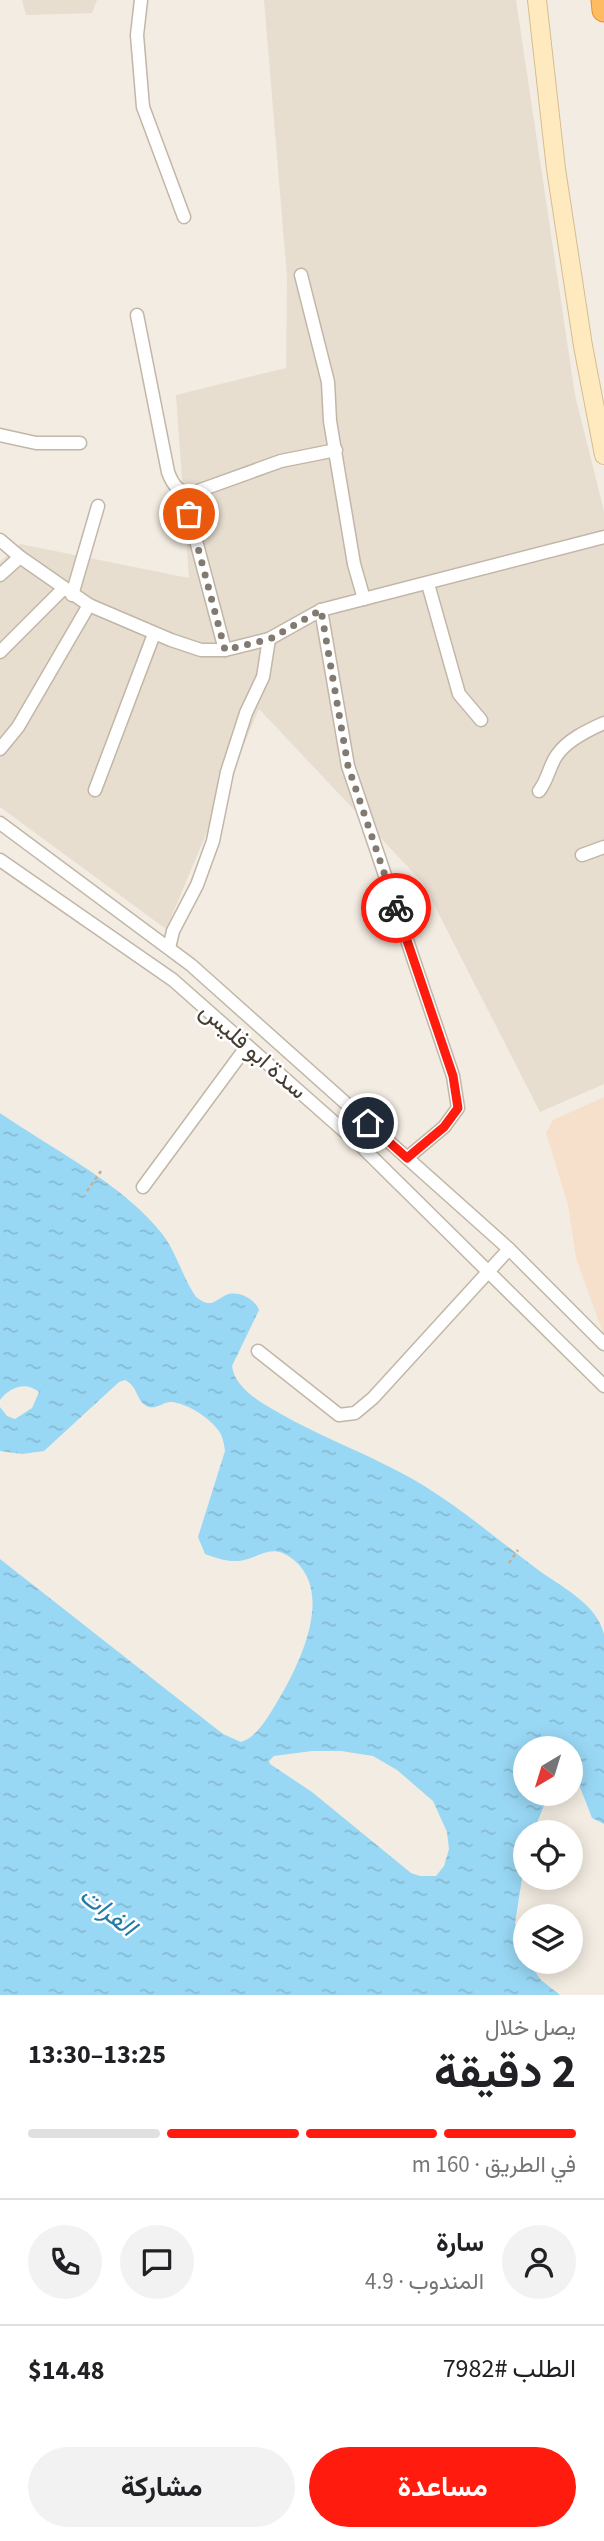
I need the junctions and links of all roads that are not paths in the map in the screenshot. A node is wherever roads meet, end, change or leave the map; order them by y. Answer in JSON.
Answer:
{"nodes":[{"id":1,"x":141,"y":0,"type":"edge"},
{"id":2,"x":537,"y":0,"type":"edge"},
{"id":3,"x":603,"y":0,"type":"edge"},
{"id":4,"x":604,"y":10,"type":"edge"},
{"id":5,"x":184,"y":217,"type":"dead end"},
{"id":6,"x":301,"y":275,"type":"dead end"},
{"id":7,"x":136,"y":315,"type":"dead end"},
{"id":8,"x":0,"y":435,"type":"edge"},
{"id":9,"x":80,"y":443,"type":"dead end"},
{"id":10,"x":336,"y":450,"type":"junction"},
{"id":11,"x":604,"y":455,"type":"edge"},
{"id":12,"x":192,"y":497,"type":"junction"},
{"id":13,"x":98,"y":506,"type":"dead end"},
{"id":14,"x":604,"y":537,"type":"edge"},
{"id":15,"x":0,"y":540,"type":"edge"},
{"id":16,"x":19,"y":557,"type":"junction"},
{"id":17,"x":0,"y":575,"type":"edge"},
{"id":18,"x":428,"y":584,"type":"junction"},
{"id":19,"x":68,"y":592,"type":"junction"},
{"id":20,"x":364,"y":599,"type":"junction"},
{"id":21,"x":89,"y":605,"type":"junction"},
{"id":22,"x":321,"y":610,"type":"junction"},
{"id":23,"x":154,"y":634,"type":"junction"},
{"id":24,"x":270,"y":639,"type":"junction"},
{"id":25,"x":225,"y":650,"type":"junction"},
{"id":26,"x":0,"y":652,"type":"edge"},
{"id":27,"x":481,"y":720,"type":"dead end"},
{"id":28,"x":604,"y":723,"type":"edge"},
{"id":29,"x":0,"y":749,"type":"edge"},
{"id":30,"x":95,"y":790,"type":"dead end"},
{"id":31,"x":539,"y":791,"type":"dead end"},
{"id":32,"x":0,"y":823,"type":"edge"},
{"id":33,"x":604,"y":847,"type":"edge"},
{"id":34,"x":582,"y":855,"type":"dead end"},
{"id":35,"x":0,"y":860,"type":"edge"},
{"id":36,"x":169,"y":948,"type":"junction"},
{"id":37,"x":247,"y":1046,"type":"junction"},
{"id":38,"x":407,"y":1158,"type":"junction"},
{"id":39,"x":143,"y":1186,"type":"dead end"},
{"id":40,"x":509,"y":1250,"type":"junction"},
{"id":41,"x":488,"y":1272,"type":"junction"},
{"id":42,"x":604,"y":1344,"type":"edge"},
{"id":43,"x":258,"y":1350,"type":"dead end"},
{"id":44,"x":604,"y":1386,"type":"edge"}],
"edges":[{"from":1,"to":5,"type":"street"},
{"from":2,"to":11,"type":"main road"},
{"from":3,"to":4,"type":"highway"},
{"from":6,"to":10,"type":"street"},
{"from":7,"to":12,"type":"street"},
{"from":8,"to":9,"type":"street"},
{"from":10,"to":12,"type":"street"},
{"from":10,"to":20,"type":"street"},
{"from":12,"to":25,"type":"street"},
{"from":13,"to":19,"type":"street"},
{"from":14,"to":18,"type":"street"},
{"from":15,"to":16,"type":"street"},
{"from":16,"to":17,"type":"street"},
{"from":16,"to":19,"type":"street"},
{"from":18,"to":20,"type":"street"},
{"from":18,"to":27,"type":"street"},
{"from":19,"to":21,"type":"street"},
{"from":19,"to":26,"type":"street"},
{"from":20,"to":22,"type":"street"},
{"from":21,"to":23,"type":"street"},
{"from":21,"to":29,"type":"street"},
{"from":22,"to":24,"type":"street"},
{"from":22,"to":38,"type":"street"},
{"from":23,"to":25,"type":"street"},
{"from":23,"to":30,"type":"street"},
{"from":24,"to":25,"type":"street"},
{"from":24,"to":36,"type":"street"},
{"from":28,"to":31,"type":"street"},
{"from":32,"to":36,"type":"street","name":"سدة ابو فليس"},
{"from":33,"to":34,"type":"street"},
{"from":35,"to":37,"type":"street","name":"سدة ابو فليس"},
{"from":36,"to":38,"type":"street","name":"سدة ابو فليس"},
{"from":37,"to":39,"type":"street"},
{"from":37,"to":41,"type":"street","name":"سدة ابو فليس"},
{"from":38,"to":40,"type":"street","name":"سدة ابو فليس"},
{"from":40,"to":41,"type":"street"},
{"from":40,"to":42,"type":"street","name":"سدة ابو فليس"},
{"from":41,"to":43,"type":"street"},
{"from":41,"to":44,"type":"street","name":"سدة ابو فليس"}]}
